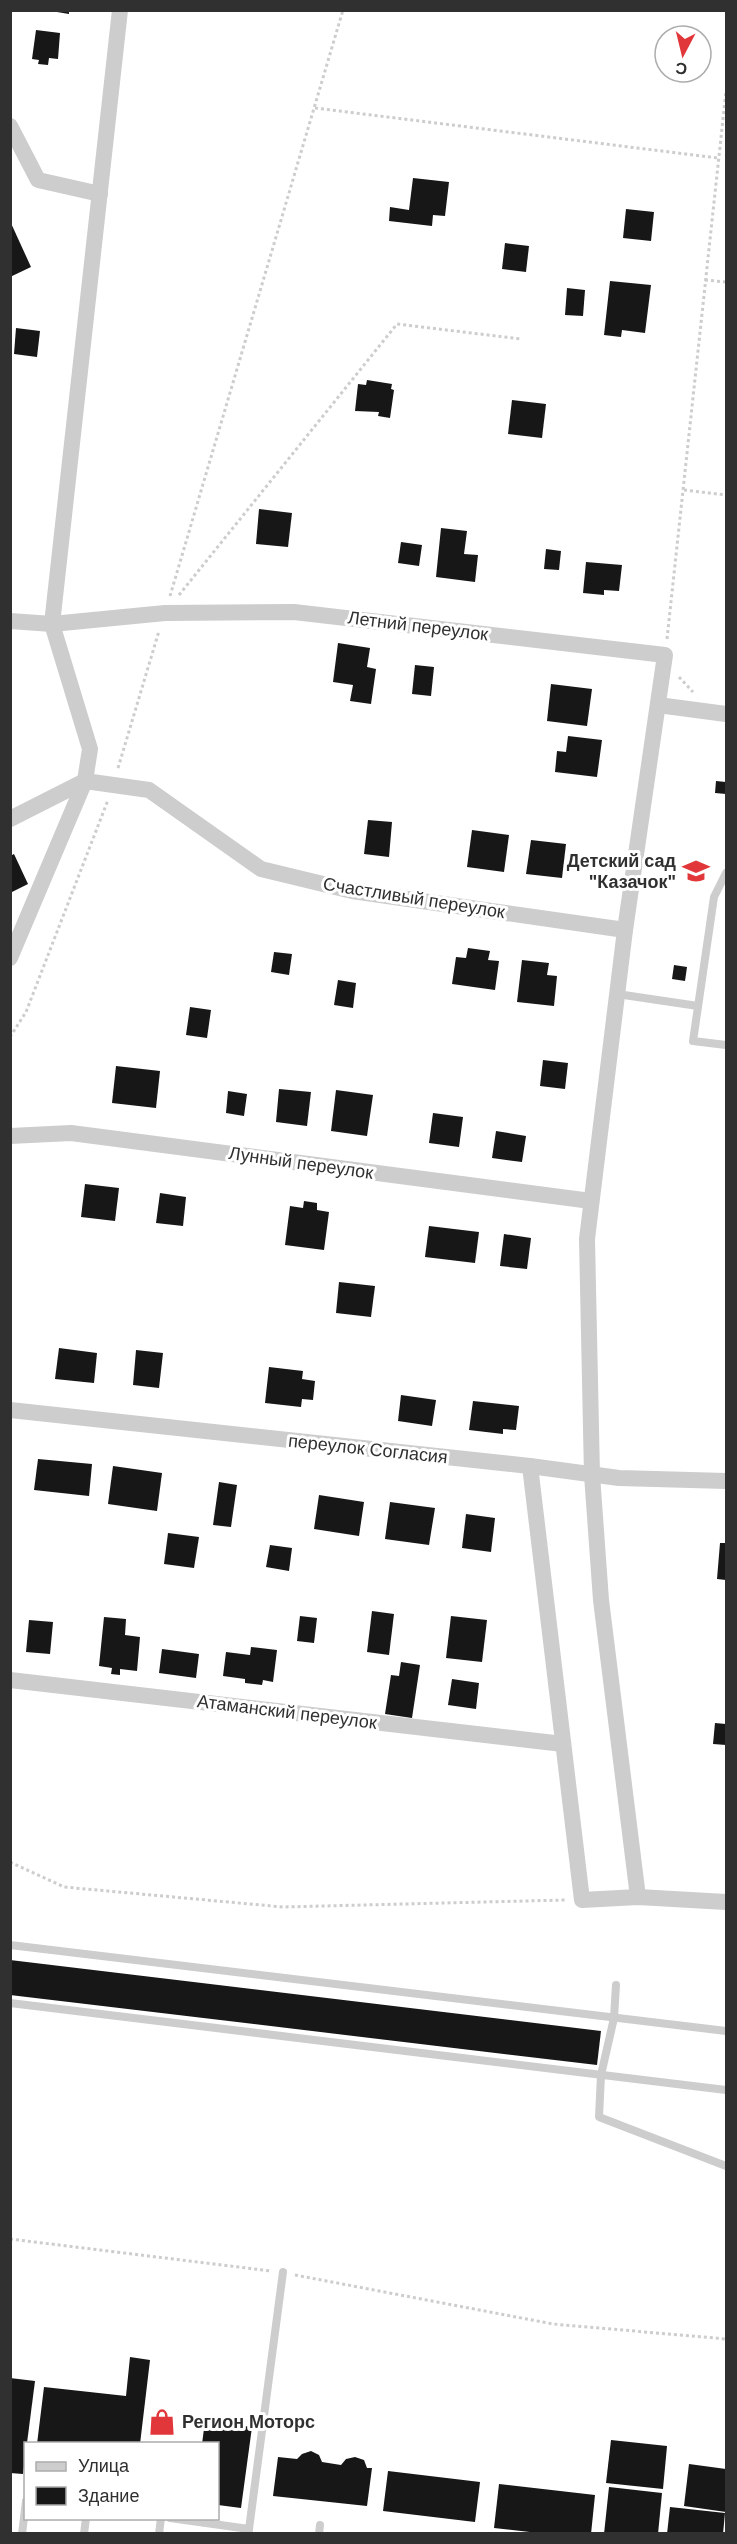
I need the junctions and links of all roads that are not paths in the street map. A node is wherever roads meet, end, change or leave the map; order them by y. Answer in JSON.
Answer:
{"nodes":[{"id":1,"x":120,"y":10,"type":"edge"},
{"id":2,"x":10,"y":126,"type":"edge"},
{"id":3,"x":100,"y":194,"type":"junction"},
{"id":4,"x":10,"y":621,"type":"edge"},
{"id":5,"x":52,"y":624,"type":"junction"},
{"id":6,"x":658,"y":705,"type":"junction"},
{"id":7,"x":726,"y":714,"type":"edge"},
{"id":8,"x":86,"y":781,"type":"junction"},
{"id":9,"x":10,"y":819,"type":"edge"},
{"id":10,"x":726,"y":873,"type":"edge"},
{"id":11,"x":625,"y":930,"type":"junction"},
{"id":12,"x":10,"y":958,"type":"edge"},
{"id":13,"x":617,"y":994,"type":"junction"},
{"id":14,"x":698,"y":1006,"type":"junction"},
{"id":15,"x":726,"y":1045,"type":"edge"},
{"id":16,"x":10,"y":1136,"type":"edge"},
{"id":17,"x":591,"y":1201,"type":"junction"},
{"id":18,"x":10,"y":1410,"type":"edge"},
{"id":19,"x":530,"y":1466,"type":"junction"},
{"id":20,"x":592,"y":1475,"type":"junction"},
{"id":21,"x":726,"y":1481,"type":"edge"},
{"id":22,"x":10,"y":1680,"type":"edge"},
{"id":23,"x":563,"y":1744,"type":"junction"},
{"id":24,"x":638,"y":1897,"type":"junction"},
{"id":25,"x":726,"y":1902,"type":"edge"},
{"id":26,"x":10,"y":1945,"type":"edge"},
{"id":27,"x":616,"y":1985,"type":"dead end"},
{"id":28,"x":10,"y":2003,"type":"edge"},
{"id":29,"x":614,"y":2018,"type":"junction"},
{"id":30,"x":726,"y":2031,"type":"edge"},
{"id":31,"x":601,"y":2075,"type":"junction"},
{"id":32,"x":726,"y":2090,"type":"edge"},
{"id":33,"x":726,"y":2166,"type":"edge"},
{"id":34,"x":283,"y":2272,"type":"road end"},
{"id":35,"x":24,"y":2518,"type":"edge"},
{"id":36,"x":182,"y":2520,"type":"edge"},
{"id":37,"x":249,"y":2531,"type":"edge"},
{"id":38,"x":22,"y":2534,"type":"edge"}],
"edges":[{"from":1,"to":3,"type":"street"},
{"from":2,"to":3,"type":"street"},
{"from":3,"to":5,"type":"street"},
{"from":4,"to":5,"type":"street","name":"Летний переулок"},
{"from":5,"to":6,"type":"street","name":"Летний переулок"},
{"from":5,"to":8,"type":"street"},
{"from":6,"to":7,"type":"street"},
{"from":6,"to":11,"type":"street"},
{"from":8,"to":9,"type":"street"},
{"from":8,"to":11,"type":"street","name":"Счастливый переулок"},
{"from":8,"to":12,"type":"street"},
{"from":10,"to":14,"type":"lane"},
{"from":11,"to":13,"type":"street"},
{"from":13,"to":14,"type":"lane"},
{"from":13,"to":17,"type":"street"},
{"from":14,"to":15,"type":"lane"},
{"from":16,"to":17,"type":"street","name":"Лунный переулок"},
{"from":17,"to":20,"type":"street"},
{"from":18,"to":19,"type":"street","name":"переулок Согласия"},
{"from":19,"to":20,"type":"street","name":"переулок Согласия"},
{"from":19,"to":23,"type":"street"},
{"from":20,"to":21,"type":"street","name":"переулок Согласия"},
{"from":20,"to":24,"type":"street"},
{"from":22,"to":23,"type":"street","name":"Атаманский переулок"},
{"from":23,"to":24,"type":"street"},
{"from":24,"to":25,"type":"street"},
{"from":26,"to":29,"type":"lane"},
{"from":27,"to":29,"type":"lane"},
{"from":28,"to":31,"type":"lane"},
{"from":29,"to":30,"type":"lane"},
{"from":29,"to":31,"type":"lane"},
{"from":31,"to":32,"type":"lane"},
{"from":31,"to":33,"type":"lane"},
{"from":34,"to":37,"type":"lane"},
{"from":35,"to":38,"type":"lane"},
{"from":36,"to":37,"type":"lane"}]}
